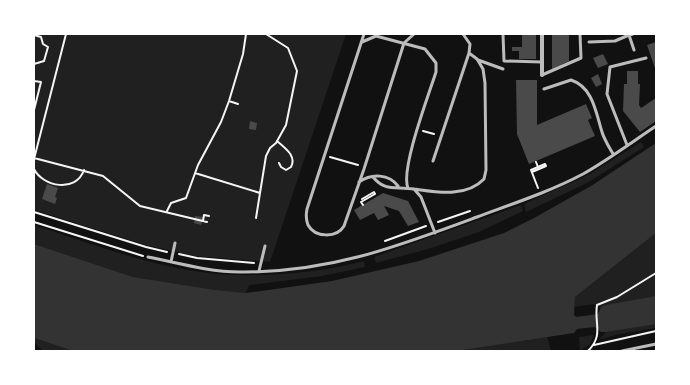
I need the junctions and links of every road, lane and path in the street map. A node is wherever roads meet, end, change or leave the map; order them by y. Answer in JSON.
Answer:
{"nodes":[{"id":1,"x":66,"y":34,"type":"edge"},
{"id":2,"x":246,"y":34,"type":"edge"},
{"id":3,"x":266,"y":34,"type":"edge"},
{"id":4,"x":364,"y":34,"type":"edge"},
{"id":5,"x":414,"y":34,"type":"edge"},
{"id":6,"x":463,"y":34,"type":"edge"},
{"id":7,"x":503,"y":34,"type":"edge"},
{"id":8,"x":542,"y":34,"type":"edge"},
{"id":9,"x":580,"y":34,"type":"edge"},
{"id":10,"x":630,"y":34,"type":"edge"},
{"id":11,"x":34,"y":35,"type":"edge"},
{"id":12,"x":589,"y":42,"type":"dead end"},
{"id":13,"x":361,"y":43,"type":"junction"},
{"id":14,"x":404,"y":43,"type":"junction"},
{"id":15,"x":634,"y":50,"type":"dead end"},
{"id":16,"x":469,"y":53,"type":"junction"},
{"id":17,"x":646,"y":58,"type":"dead end"},
{"id":18,"x":477,"y":59,"type":"junction"},
{"id":19,"x":542,"y":62,"type":"junction"},
{"id":20,"x":34,"y":64,"type":"edge"},
{"id":21,"x":502,"y":69,"type":"dead end"},
{"id":22,"x":542,"y":75,"type":"joint"},
{"id":23,"x":34,"y":81,"type":"edge"},
{"id":24,"x":544,"y":89,"type":"dead end"},
{"id":25,"x":229,"y":101,"type":"junction"},
{"id":26,"x":238,"y":104,"type":"dead end"},
{"id":27,"x":34,"y":110,"type":"edge"},
{"id":28,"x":656,"y":126,"type":"edge"},
{"id":29,"x":417,"y":130,"type":"junction"},
{"id":30,"x":441,"y":136,"type":"junction"},
{"id":31,"x":277,"y":141,"type":"junction"},
{"id":32,"x":627,"y":145,"type":"junction"},
{"id":33,"x":613,"y":154,"type":"junction"},
{"id":34,"x":325,"y":155,"type":"junction"},
{"id":35,"x":34,"y":158,"type":"edge"},
{"id":36,"x":433,"y":160,"type":"dead end"},
{"id":37,"x":536,"y":162,"type":"dead end"},
{"id":38,"x":280,"y":163,"type":"dead end"},
{"id":39,"x":365,"y":167,"type":"junction"},
{"id":40,"x":538,"y":167,"type":"junction"},
{"id":41,"x":34,"y":170,"type":"edge"},
{"id":42,"x":84,"y":170,"type":"junction"},
{"id":43,"x":532,"y":172,"type":"junction"},
{"id":44,"x":195,"y":173,"type":"junction"},
{"id":45,"x":373,"y":177,"type":"junction"},
{"id":46,"x":359,"y":182,"type":"junction"},
{"id":47,"x":398,"y":186,"type":"junction"},
{"id":48,"x":408,"y":188,"type":"junction"},
{"id":49,"x":414,"y":189,"type":"junction"},
{"id":50,"x":260,"y":193,"type":"junction"},
{"id":51,"x":540,"y":193,"type":"junction"},
{"id":52,"x":353,"y":198,"type":"junction"},
{"id":53,"x":363,"y":205,"type":"dead end"},
{"id":54,"x":476,"y":209,"type":"dead end"},
{"id":55,"x":34,"y":212,"type":"edge"},
{"id":56,"x":167,"y":212,"type":"junction"},
{"id":57,"x":209,"y":216,"type":"dead end"},
{"id":58,"x":256,"y":218,"type":"dead end"},
{"id":59,"x":203,"y":221,"type":"junction"},
{"id":60,"x":34,"y":222,"type":"edge"},
{"id":61,"x":208,"y":222,"type":"dead end"},
{"id":62,"x":431,"y":224,"type":"junction"},
{"id":63,"x":434,"y":233,"type":"junction"},
{"id":64,"x":383,"y":242,"type":"dead end"},
{"id":65,"x":175,"y":243,"type":"dead end"},
{"id":66,"x":265,"y":246,"type":"dead end"},
{"id":67,"x":173,"y":253,"type":"junction"},
{"id":68,"x":148,"y":257,"type":"joint"},
{"id":69,"x":171,"y":262,"type":"junction"},
{"id":70,"x":261,"y":264,"type":"junction"},
{"id":71,"x":259,"y":272,"type":"junction"},
{"id":72,"x":656,"y":273,"type":"edge"},
{"id":73,"x":656,"y":331,"type":"edge"},
{"id":74,"x":656,"y":344,"type":"edge"},
{"id":75,"x":594,"y":345,"type":"junction"},
{"id":76,"x":588,"y":351,"type":"edge"},
{"id":77,"x":622,"y":351,"type":"edge"}],
"edges":[{"from":1,"to":35,"type":"path"},
{"from":2,"to":25,"type":"path"},
{"from":3,"to":31,"type":"path"},
{"from":4,"to":13,"type":"lane"},
{"from":5,"to":14,"type":"lane"},
{"from":6,"to":16,"type":"lane"},
{"from":7,"to":19,"type":"lane"},
{"from":8,"to":19,"type":"street"},
{"from":9,"to":22,"type":"lane"},
{"from":10,"to":12,"type":"lane"},
{"from":10,"to":15,"type":"lane"},
{"from":11,"to":20,"type":"path"},
{"from":13,"to":14,"type":"lane"},
{"from":13,"to":34,"type":"lane"},
{"from":14,"to":29,"type":"lane"},
{"from":14,"to":39,"type":"lane"},
{"from":16,"to":18,"type":"lane"},
{"from":16,"to":30,"type":"lane"},
{"from":17,"to":32,"type":"lane"},
{"from":18,"to":21,"type":"lane"},
{"from":18,"to":49,"type":"lane"},
{"from":19,"to":22,"type":"street"},
{"from":23,"to":27,"type":"path"},
{"from":24,"to":33,"type":"lane"},
{"from":25,"to":26,"type":"path"},
{"from":25,"to":44,"type":"path"},
{"from":28,"to":32,"type":"lane"},
{"from":29,"to":30,"type":"path"},
{"from":29,"to":48,"type":"lane"},
{"from":30,"to":36,"type":"lane"},
{"from":31,"to":38,"type":"path"},
{"from":31,"to":50,"type":"path"},
{"from":32,"to":33,"type":"lane"},
{"from":33,"to":51,"type":"lane"},
{"from":34,"to":39,"type":"path"},
{"from":34,"to":52,"type":"lane"},
{"from":35,"to":42,"type":"path"},
{"from":37,"to":40,"type":"path"},
{"from":39,"to":46,"type":"lane"},
{"from":40,"to":43,"type":"path"},
{"from":40,"to":43,"type":"path"},
{"from":41,"to":42,"type":"path"},
{"from":42,"to":56,"type":"path"},
{"from":43,"to":51,"type":"path"},
{"from":44,"to":50,"type":"path"},
{"from":44,"to":56,"type":"path"},
{"from":45,"to":46,"type":"lane"},
{"from":45,"to":47,"type":"lane"},
{"from":45,"to":47,"type":"lane"},
{"from":46,"to":52,"type":"lane"},
{"from":47,"to":48,"type":"lane"},
{"from":48,"to":49,"type":"lane"},
{"from":49,"to":62,"type":"lane"},
{"from":50,"to":58,"type":"path"},
{"from":51,"to":63,"type":"lane"},
{"from":52,"to":53,"type":"path"},
{"from":54,"to":62,"type":"path"},
{"from":55,"to":67,"type":"path"},
{"from":56,"to":59,"type":"path"},
{"from":57,"to":59,"type":"path"},
{"from":59,"to":61,"type":"path"},
{"from":60,"to":68,"type":"path"},
{"from":62,"to":63,"type":"lane"},
{"from":62,"to":64,"type":"path"},
{"from":63,"to":71,"type":"lane"},
{"from":65,"to":67,"type":"lane"},
{"from":66,"to":70,"type":"lane"},
{"from":67,"to":69,"type":"lane"},
{"from":67,"to":70,"type":"path"},
{"from":68,"to":69,"type":"lane"},
{"from":69,"to":71,"type":"lane"},
{"from":70,"to":71,"type":"lane"},
{"from":72,"to":75,"type":"path"},
{"from":73,"to":75,"type":"path"},
{"from":74,"to":77,"type":"lane"},
{"from":75,"to":76,"type":"path"}]}
